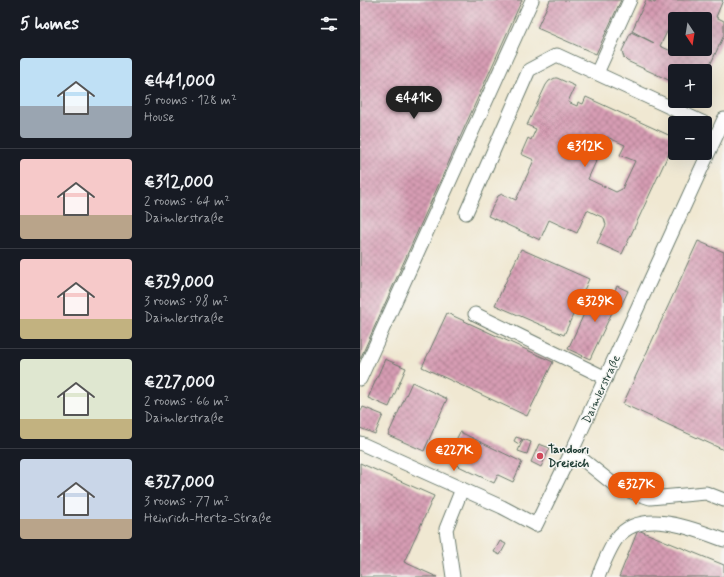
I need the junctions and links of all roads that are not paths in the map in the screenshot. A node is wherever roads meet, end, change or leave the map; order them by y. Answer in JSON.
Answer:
{"nodes":[{"id":1,"x":532,"y":0,"type":"edge"},
{"id":2,"x":630,"y":0,"type":"edge"},
{"id":3,"x":597,"y":73,"type":"junction"},
{"id":4,"x":689,"y":116,"type":"edge"},
{"id":5,"x":712,"y":124,"type":"edge"},
{"id":6,"x":722,"y":125,"type":"edge"},
{"id":7,"x":466,"y":213,"type":"dead end"},
{"id":8,"x":475,"y":314,"type":"dead end"},
{"id":9,"x":606,"y":378,"type":"junction"},
{"id":10,"x":360,"y":379,"type":"edge"},
{"id":11,"x":360,"y":443,"type":"edge"},
{"id":12,"x":572,"y":451,"type":"junction"},
{"id":13,"x":462,"y":489,"type":"junction"},
{"id":14,"x":724,"y":500,"type":"edge"},
{"id":15,"x":724,"y":540,"type":"edge"},
{"id":16,"x":453,"y":577,"type":"edge"},
{"id":17,"x":598,"y":577,"type":"edge"}],
"edges":[{"from":1,"to":10,"type":"street"},
{"from":2,"to":3,"type":"street"},
{"from":3,"to":4,"type":"street"},
{"from":3,"to":7,"type":"street"},
{"from":5,"to":6,"type":"street"},
{"from":6,"to":9,"type":"street","name":"Daimlerstraße"},
{"from":8,"to":9,"type":"street"},
{"from":9,"to":12,"type":"street","name":"Daimlerstraße"},
{"from":11,"to":13,"type":"street","name":"Daimlerstraße"},
{"from":12,"to":13,"type":"street","name":"Daimlerstraße"},
{"from":12,"to":14,"type":"street"},
{"from":13,"to":16,"type":"street"},
{"from":15,"to":17,"type":"street"}]}
